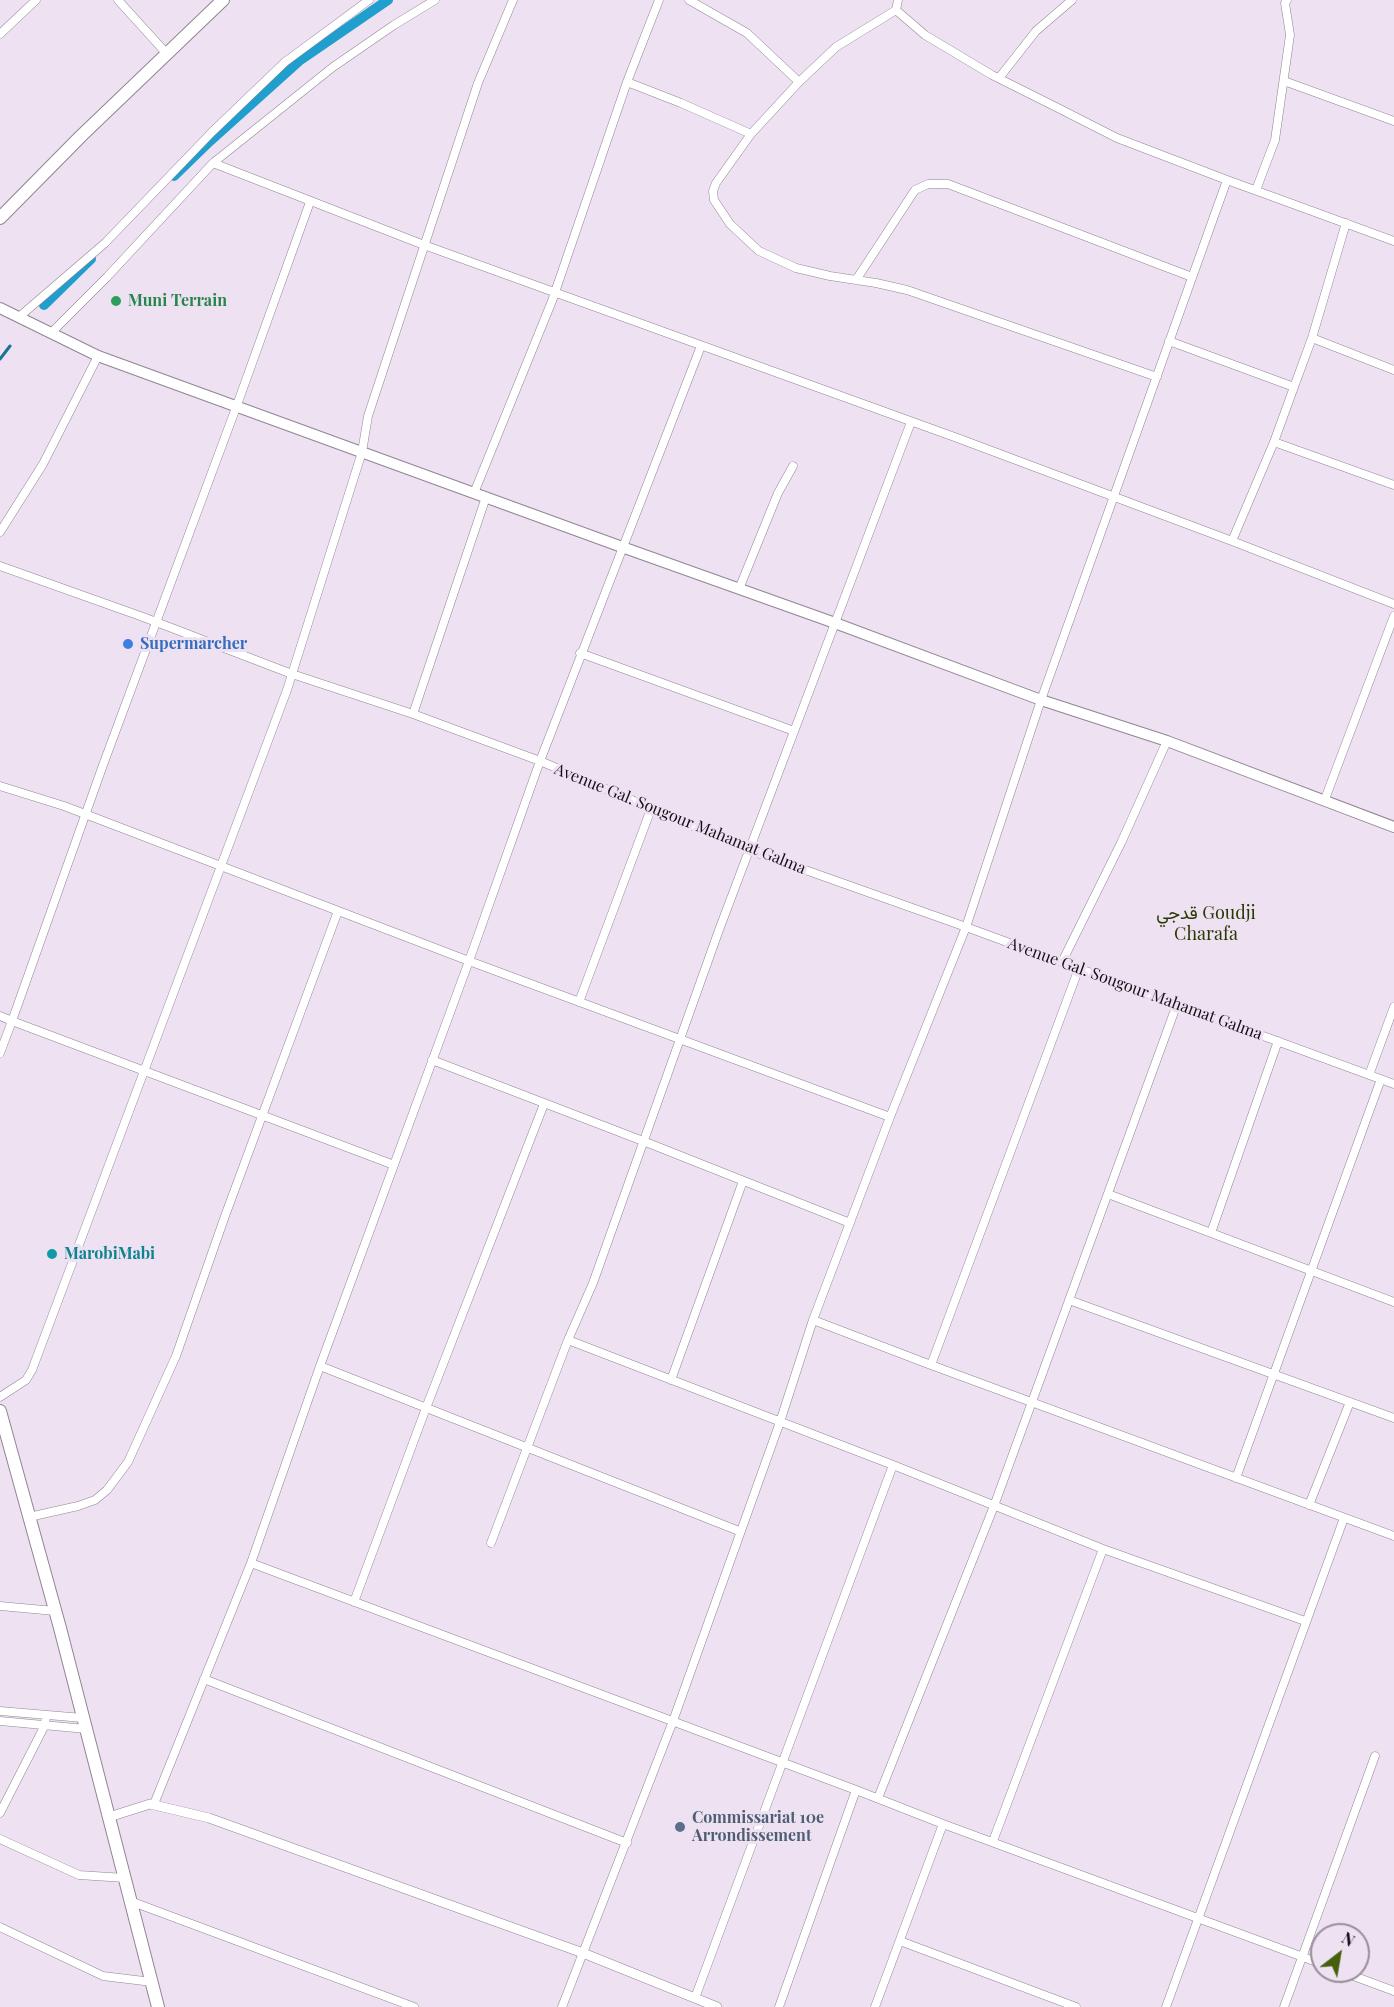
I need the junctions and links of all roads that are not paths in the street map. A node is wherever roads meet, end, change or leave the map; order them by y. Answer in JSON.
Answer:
{"nodes":[{"id":1,"x":36,"y":0,"type":"edge"},
{"id":2,"x":118,"y":0,"type":"edge"},
{"id":3,"x":224,"y":0,"type":"edge"},
{"id":4,"x":369,"y":0,"type":"edge"},
{"id":5,"x":435,"y":0,"type":"edge"},
{"id":6,"x":513,"y":0,"type":"edge"},
{"id":7,"x":659,"y":0,"type":"edge"},
{"id":8,"x":689,"y":0,"type":"edge"},
{"id":9,"x":898,"y":0,"type":"edge"},
{"id":10,"x":1072,"y":0,"type":"edge"},
{"id":11,"x":1285,"y":1,"type":"edge"},
{"id":12,"x":896,"y":10,"type":"junction"},
{"id":13,"x":0,"y":34,"type":"edge"},
{"id":14,"x":167,"y":54,"type":"junction"},
{"id":15,"x":999,"y":78,"type":"junction"},
{"id":16,"x":1284,"y":81,"type":"junction"},
{"id":17,"x":627,"y":82,"type":"junction"},
{"id":18,"x":799,"y":82,"type":"junction"},
{"id":19,"x":1394,"y":121,"type":"edge"},
{"id":20,"x":751,"y":134,"type":"junction"},
{"id":21,"x":213,"y":163,"type":"junction"},
{"id":22,"x":1227,"y":180,"type":"junction"},
{"id":23,"x":1256,"y":190,"type":"junction"},
{"id":24,"x":310,"y":201,"type":"junction"},
{"id":25,"x":0,"y":218,"type":"edge"},
{"id":26,"x":1346,"y":223,"type":"junction"},
{"id":27,"x":1394,"y":241,"type":"edge"},
{"id":28,"x":424,"y":245,"type":"junction"},
{"id":29,"x":1192,"y":277,"type":"junction"},
{"id":30,"x":856,"y":280,"type":"junction"},
{"id":31,"x":555,"y":292,"type":"junction"},
{"id":32,"x":0,"y":308,"type":"edge"},
{"id":33,"x":19,"y":317,"type":"junction"},
{"id":34,"x":52,"y":332,"type":"junction"},
{"id":35,"x":1312,"y":338,"type":"junction"},
{"id":36,"x":1169,"y":341,"type":"junction"},
{"id":37,"x":701,"y":346,"type":"junction"},
{"id":38,"x":98,"y":356,"type":"junction"},
{"id":39,"x":1394,"y":370,"type":"edge"},
{"id":40,"x":1157,"y":376,"type":"junction"},
{"id":41,"x":1294,"y":387,"type":"junction"},
{"id":42,"x":237,"y":405,"type":"junction"},
{"id":43,"x":911,"y":422,"type":"junction"},
{"id":44,"x":1274,"y":442,"type":"junction"},
{"id":45,"x":363,"y":452,"type":"junction"},
{"id":46,"x":793,"y":466,"type":"dead end"},
{"id":47,"x":1394,"y":485,"type":"edge"},
{"id":48,"x":474,"y":493,"type":"junction"},
{"id":49,"x":486,"y":497,"type":"junction"},
{"id":50,"x":1113,"y":497,"type":"junction"},
{"id":51,"x":0,"y":532,"type":"edge"},
{"id":52,"x":1232,"y":541,"type":"junction"},
{"id":53,"x":622,"y":548,"type":"junction"},
{"id":54,"x":0,"y":566,"type":"edge"},
{"id":55,"x":739,"y":589,"type":"junction"},
{"id":56,"x":1394,"y":604,"type":"edge"},
{"id":57,"x":1394,"y":616,"type":"edge"},
{"id":58,"x":156,"y":622,"type":"junction"},
{"id":59,"x":835,"y":623,"type":"junction"},
{"id":60,"x":580,"y":653,"type":"junction"},
{"id":61,"x":292,"y":674,"type":"junction"},
{"id":62,"x":1041,"y":700,"type":"junction"},
{"id":63,"x":413,"y":714,"type":"junction"},
{"id":64,"x":794,"y":731,"type":"junction"},
{"id":65,"x":1167,"y":741,"type":"junction"},
{"id":66,"x":540,"y":761,"type":"junction"},
{"id":67,"x":0,"y":786,"type":"edge"},
{"id":68,"x":1325,"y":799,"type":"junction"},
{"id":69,"x":651,"y":809,"type":"junction"},
{"id":70,"x":85,"y":814,"type":"junction"},
{"id":71,"x":1394,"y":826,"type":"edge"},
{"id":72,"x":749,"y":850,"type":"junction"},
{"id":73,"x":221,"y":866,"type":"junction"},
{"id":74,"x":338,"y":911,"type":"junction"},
{"id":75,"x":966,"y":927,"type":"junction"},
{"id":76,"x":469,"y":961,"type":"junction"},
{"id":77,"x":1062,"y":962,"type":"junction"},
{"id":78,"x":1080,"y":968,"type":"junction"},
{"id":79,"x":579,"y":1002,"type":"junction"},
{"id":80,"x":1177,"y":1004,"type":"junction"},
{"id":81,"x":1394,"y":1007,"type":"edge"},
{"id":82,"x":0,"y":1016,"type":"edge"},
{"id":83,"x":12,"y":1021,"type":"junction"},
{"id":84,"x":681,"y":1040,"type":"junction"},
{"id":85,"x":1278,"y":1041,"type":"junction"},
{"id":86,"x":0,"y":1053,"type":"edge"},
{"id":87,"x":432,"y":1060,"type":"junction"},
{"id":88,"x":144,"y":1071,"type":"junction"},
{"id":89,"x":1369,"y":1075,"type":"junction"},
{"id":90,"x":1381,"y":1079,"type":"junction"},
{"id":91,"x":1394,"y":1084,"type":"edge"},
{"id":92,"x":544,"y":1104,"type":"junction"},
{"id":93,"x":262,"y":1115,"type":"junction"},
{"id":94,"x":890,"y":1117,"type":"junction"},
{"id":95,"x":643,"y":1141,"type":"junction"},
{"id":96,"x":394,"y":1165,"type":"junction"},
{"id":97,"x":743,"y":1181,"type":"junction"},
{"id":98,"x":1108,"y":1194,"type":"junction"},
{"id":99,"x":850,"y":1223,"type":"junction"},
{"id":100,"x":1211,"y":1233,"type":"junction"},
{"id":101,"x":1311,"y":1270,"type":"junction"},
{"id":102,"x":1070,"y":1300,"type":"junction"},
{"id":103,"x":1394,"y":1302,"type":"edge"},
{"id":104,"x":813,"y":1320,"type":"junction"},
{"id":105,"x":568,"y":1340,"type":"junction"},
{"id":106,"x":931,"y":1365,"type":"junction"},
{"id":107,"x":320,"y":1366,"type":"junction"},
{"id":108,"x":1274,"y":1375,"type":"junction"},
{"id":109,"x":671,"y":1380,"type":"junction"},
{"id":110,"x":0,"y":1397,"type":"edge"},
{"id":111,"x":1030,"y":1402,"type":"junction"},
{"id":112,"x":1350,"y":1402,"type":"junction"},
{"id":113,"x":426,"y":1408,"type":"junction"},
{"id":114,"x":0,"y":1411,"type":"edge"},
{"id":115,"x":1394,"y":1418,"type":"edge"},
{"id":116,"x":780,"y":1422,"type":"junction"},
{"id":117,"x":527,"y":1447,"type":"junction"},
{"id":118,"x":893,"y":1465,"type":"junction"},
{"id":119,"x":1236,"y":1478,"type":"junction"},
{"id":120,"x":1309,"y":1505,"type":"junction"},
{"id":121,"x":994,"y":1506,"type":"junction"},
{"id":122,"x":29,"y":1517,"type":"junction"},
{"id":123,"x":1344,"y":1518,"type":"junction"},
{"id":124,"x":739,"y":1531,"type":"junction"},
{"id":125,"x":1394,"y":1536,"type":"edge"},
{"id":126,"x":491,"y":1544,"type":"dead end"},
{"id":127,"x":1103,"y":1549,"type":"junction"},
{"id":128,"x":250,"y":1563,"type":"junction"},
{"id":129,"x":354,"y":1602,"type":"junction"},
{"id":130,"x":0,"y":1606,"type":"edge"},
{"id":131,"x":55,"y":1611,"type":"junction"},
{"id":132,"x":1305,"y":1621,"type":"junction"},
{"id":133,"x":204,"y":1679,"type":"junction"},
{"id":134,"x":0,"y":1711,"type":"edge"},
{"id":135,"x":46,"y":1715,"type":"junction"},
{"id":136,"x":0,"y":1720,"type":"edge"},
{"id":137,"x":673,"y":1721,"type":"junction"},
{"id":138,"x":84,"y":1724,"type":"junction"},
{"id":139,"x":45,"y":1725,"type":"junction"},
{"id":140,"x":1375,"y":1756,"type":"dead end"},
{"id":141,"x":782,"y":1762,"type":"junction"},
{"id":142,"x":856,"y":1790,"type":"junction"},
{"id":143,"x":878,"y":1798,"type":"junction"},
{"id":144,"x":154,"y":1804,"type":"junction"},
{"id":145,"x":0,"y":1813,"type":"edge"},
{"id":146,"x":109,"y":1817,"type":"junction"},
{"id":147,"x":943,"y":1824,"type":"junction"},
{"id":148,"x":0,"y":1839,"type":"edge"},
{"id":149,"x":993,"y":1841,"type":"junction"},
{"id":150,"x":627,"y":1843,"type":"junction"},
{"id":151,"x":125,"y":1878,"type":"junction"},
{"id":152,"x":130,"y":1901,"type":"junction"},
{"id":153,"x":1199,"y":1918,"type":"junction"},
{"id":154,"x":0,"y":1927,"type":"edge"},
{"id":155,"x":900,"y":1941,"type":"junction"},
{"id":156,"x":583,"y":1953,"type":"junction"},
{"id":157,"x":1303,"y":1957,"type":"junction"},
{"id":158,"x":1310,"y":1960,"type":"edge"},
{"id":159,"x":152,"y":1982,"type":"junction"},
{"id":160,"x":1370,"y":1982,"type":"edge"},
{"id":161,"x":1394,"y":1991,"type":"edge"},
{"id":162,"x":695,"y":1998,"type":"junction"},
{"id":163,"x":158,"y":2007,"type":"edge"},
{"id":164,"x":414,"y":2007,"type":"edge"},
{"id":165,"x":562,"y":2007,"type":"edge"},
{"id":166,"x":717,"y":2007,"type":"edge"},
{"id":167,"x":779,"y":2007,"type":"edge"},
{"id":168,"x":875,"y":2007,"type":"edge"},
{"id":169,"x":1076,"y":2007,"type":"edge"},
{"id":170,"x":1166,"y":2007,"type":"edge"},
{"id":171,"x":1284,"y":2007,"type":"edge"}],
"edges":[{"from":1,"to":13,"type":"street"},
{"from":2,"to":14,"type":"street"},
{"from":3,"to":14,"type":"highway"},
{"from":4,"to":33,"type":"street"},
{"from":5,"to":21,"type":"street"},
{"from":6,"to":28,"type":"street"},
{"from":7,"to":17,"type":"street"},
{"from":8,"to":18,"type":"street"},
{"from":9,"to":12,"type":"street"},
{"from":10,"to":15,"type":"street"},
{"from":11,"to":16,"type":"street"},
{"from":12,"to":15,"type":"street"},
{"from":12,"to":18,"type":"street"},
{"from":14,"to":25,"type":"highway"},
{"from":15,"to":22,"type":"street"},
{"from":16,"to":19,"type":"street"},
{"from":16,"to":23,"type":"street"},
{"from":17,"to":20,"type":"street"},
{"from":17,"to":31,"type":"street"},
{"from":18,"to":20,"type":"street"},
{"from":20,"to":30,"type":"street"},
{"from":21,"to":24,"type":"street"},
{"from":21,"to":34,"type":"street"},
{"from":22,"to":23,"type":"street"},
{"from":22,"to":29,"type":"street"},
{"from":23,"to":26,"type":"street"},
{"from":24,"to":28,"type":"street"},
{"from":24,"to":42,"type":"street"},
{"from":26,"to":27,"type":"street"},
{"from":26,"to":35,"type":"street"},
{"from":28,"to":31,"type":"street"},
{"from":28,"to":45,"type":"street"},
{"from":29,"to":30,"type":"street"},
{"from":29,"to":36,"type":"street"},
{"from":30,"to":40,"type":"street"},
{"from":31,"to":37,"type":"street"},
{"from":31,"to":48,"type":"street"},
{"from":32,"to":33,"type":"main road"},
{"from":33,"to":34,"type":"main road"},
{"from":34,"to":38,"type":"main road"},
{"from":35,"to":39,"type":"street"},
{"from":35,"to":41,"type":"street"},
{"from":36,"to":40,"type":"street"},
{"from":36,"to":41,"type":"street"},
{"from":37,"to":43,"type":"street"},
{"from":37,"to":53,"type":"street"},
{"from":38,"to":42,"type":"main road"},
{"from":38,"to":51,"type":"street"},
{"from":40,"to":50,"type":"street"},
{"from":41,"to":44,"type":"street"},
{"from":42,"to":45,"type":"main road"},
{"from":42,"to":58,"type":"street"},
{"from":43,"to":50,"type":"street"},
{"from":43,"to":59,"type":"street"},
{"from":44,"to":47,"type":"street"},
{"from":44,"to":52,"type":"street"},
{"from":45,"to":48,"type":"main road"},
{"from":45,"to":61,"type":"street"},
{"from":46,"to":55,"type":"street"},
{"from":48,"to":49,"type":"main road"},
{"from":49,"to":53,"type":"main road"},
{"from":49,"to":63,"type":"street"},
{"from":50,"to":52,"type":"street"},
{"from":50,"to":62,"type":"street"},
{"from":52,"to":56,"type":"street"},
{"from":53,"to":55,"type":"main road"},
{"from":53,"to":60,"type":"street"},
{"from":54,"to":58,"type":"street","name":"Avenue Gal. Sougour Mahamat Galma"},
{"from":55,"to":59,"type":"main road"},
{"from":57,"to":68,"type":"street"},
{"from":58,"to":61,"type":"street","name":"Avenue Gal. Sougour Mahamat Galma"},
{"from":58,"to":70,"type":"street"},
{"from":59,"to":62,"type":"main road"},
{"from":59,"to":64,"type":"street"},
{"from":60,"to":64,"type":"street"},
{"from":60,"to":66,"type":"street"},
{"from":61,"to":63,"type":"street","name":"Avenue Gal. Sougour Mahamat Galma"},
{"from":61,"to":73,"type":"street"},
{"from":62,"to":65,"type":"main road"},
{"from":62,"to":75,"type":"street"},
{"from":63,"to":66,"type":"street","name":"Avenue Gal. Sougour Mahamat Galma"},
{"from":64,"to":72,"type":"street"},
{"from":65,"to":68,"type":"main road"},
{"from":65,"to":77,"type":"street"},
{"from":66,"to":69,"type":"street","name":"Avenue Gal. Sougour Mahamat Galma"},
{"from":66,"to":76,"type":"street"},
{"from":67,"to":70,"type":"street"},
{"from":68,"to":71,"type":"main road"},
{"from":69,"to":72,"type":"street","name":"Avenue Gal. Sougour Mahamat Galma"},
{"from":69,"to":79,"type":"street"},
{"from":70,"to":73,"type":"street"},
{"from":70,"to":83,"type":"street"},
{"from":72,"to":75,"type":"street","name":"Avenue Gal. Sougour Mahamat Galma"},
{"from":72,"to":84,"type":"street"},
{"from":73,"to":74,"type":"street"},
{"from":73,"to":88,"type":"street"},
{"from":74,"to":76,"type":"street"},
{"from":74,"to":93,"type":"street"},
{"from":75,"to":77,"type":"street","name":"Avenue Gal. Sougour Mahamat Galma"},
{"from":75,"to":94,"type":"street"},
{"from":76,"to":79,"type":"street"},
{"from":76,"to":87,"type":"street"},
{"from":77,"to":78,"type":"street","name":"Avenue Gal. Sougour Mahamat Galma"},
{"from":78,"to":80,"type":"street","name":"Avenue Gal. Sougour Mahamat Galma"},
{"from":78,"to":106,"type":"street"},
{"from":79,"to":84,"type":"street"},
{"from":80,"to":85,"type":"street","name":"Avenue Gal. Sougour Mahamat Galma"},
{"from":80,"to":98,"type":"street"},
{"from":81,"to":89,"type":"street"},
{"from":82,"to":83,"type":"street"},
{"from":83,"to":86,"type":"street"},
{"from":83,"to":88,"type":"street"},
{"from":84,"to":94,"type":"street"},
{"from":84,"to":95,"type":"street"},
{"from":85,"to":89,"type":"street","name":"Avenue Gal. Sougour Mahamat Galma"},
{"from":85,"to":100,"type":"street"},
{"from":87,"to":92,"type":"street"},
{"from":87,"to":96,"type":"street"},
{"from":88,"to":93,"type":"street"},
{"from":88,"to":110,"type":"street"},
{"from":89,"to":90,"type":"street","name":"Avenue Gal. Sougour Mahamat Galma"},
{"from":90,"to":91,"type":"street","name":"Avenue Gal. Sougour Mahamat Galma"},
{"from":90,"to":101,"type":"street"},
{"from":92,"to":95,"type":"street"},
{"from":92,"to":113,"type":"street"},
{"from":93,"to":96,"type":"street"},
{"from":93,"to":122,"type":"street"},
{"from":94,"to":99,"type":"street"},
{"from":95,"to":97,"type":"street"},
{"from":95,"to":105,"type":"street"},
{"from":96,"to":107,"type":"street"},
{"from":97,"to":99,"type":"street"},
{"from":97,"to":109,"type":"street"},
{"from":98,"to":100,"type":"street"},
{"from":98,"to":102,"type":"street"},
{"from":99,"to":104,"type":"street"},
{"from":100,"to":101,"type":"street"},
{"from":101,"to":103,"type":"street"},
{"from":101,"to":108,"type":"street"},
{"from":102,"to":108,"type":"street"},
{"from":102,"to":111,"type":"street"},
{"from":104,"to":106,"type":"street"},
{"from":104,"to":116,"type":"street"},
{"from":105,"to":109,"type":"street"},
{"from":105,"to":117,"type":"street"},
{"from":106,"to":111,"type":"street"},
{"from":107,"to":113,"type":"street"},
{"from":107,"to":128,"type":"street"},
{"from":108,"to":112,"type":"street"},
{"from":108,"to":119,"type":"street"},
{"from":109,"to":116,"type":"street"},
{"from":111,"to":119,"type":"street"},
{"from":111,"to":121,"type":"street"},
{"from":112,"to":115,"type":"street"},
{"from":112,"to":120,"type":"street"},
{"from":113,"to":117,"type":"street"},
{"from":113,"to":129,"type":"street"},
{"from":114,"to":122,"type":"highway"},
{"from":116,"to":118,"type":"street"},
{"from":116,"to":124,"type":"street"},
{"from":117,"to":124,"type":"street"},
{"from":117,"to":126,"type":"street"},
{"from":118,"to":121,"type":"street"},
{"from":118,"to":141,"type":"street"},
{"from":119,"to":120,"type":"street"},
{"from":120,"to":123,"type":"street"},
{"from":121,"to":127,"type":"street"},
{"from":121,"to":143,"type":"street"},
{"from":122,"to":131,"type":"highway"},
{"from":123,"to":125,"type":"street"},
{"from":123,"to":132,"type":"street"},
{"from":124,"to":137,"type":"street"},
{"from":127,"to":132,"type":"street"},
{"from":127,"to":149,"type":"street"},
{"from":128,"to":129,"type":"street"},
{"from":128,"to":133,"type":"street"},
{"from":129,"to":137,"type":"street"},
{"from":130,"to":131,"type":"street"},
{"from":131,"to":138,"type":"highway"},
{"from":132,"to":153,"type":"street"},
{"from":133,"to":144,"type":"street"},
{"from":133,"to":150,"type":"street"},
{"from":134,"to":135,"type":"street"},
{"from":135,"to":138,"type":"street"},
{"from":135,"to":139,"type":"street"},
{"from":136,"to":139,"type":"street"},
{"from":137,"to":141,"type":"street"},
{"from":137,"to":150,"type":"street"},
{"from":138,"to":139,"type":"street"},
{"from":138,"to":146,"type":"highway"},
{"from":139,"to":145,"type":"street"},
{"from":140,"to":157,"type":"street"},
{"from":141,"to":142,"type":"street"},
{"from":141,"to":162,"type":"street"},
{"from":142,"to":143,"type":"street"},
{"from":142,"to":167,"type":"street"},
{"from":143,"to":147,"type":"street"},
{"from":144,"to":146,"type":"street"},
{"from":144,"to":156,"type":"street"},
{"from":146,"to":151,"type":"highway"},
{"from":147,"to":149,"type":"street"},
{"from":147,"to":155,"type":"street"},
{"from":148,"to":151,"type":"street"},
{"from":149,"to":153,"type":"street"},
{"from":150,"to":156,"type":"street"},
{"from":151,"to":152,"type":"highway"},
{"from":152,"to":159,"type":"highway"},
{"from":152,"to":164,"type":"street"},
{"from":153,"to":157,"type":"street"},
{"from":153,"to":170,"type":"street"},
{"from":154,"to":159,"type":"street"},
{"from":155,"to":168,"type":"street"},
{"from":155,"to":169,"type":"street"},
{"from":156,"to":162,"type":"street"},
{"from":156,"to":165,"type":"street"},
{"from":157,"to":158,"type":"street"},
{"from":157,"to":171,"type":"street"},
{"from":159,"to":163,"type":"highway"},
{"from":160,"to":161,"type":"street"},
{"from":162,"to":166,"type":"street"}]}
